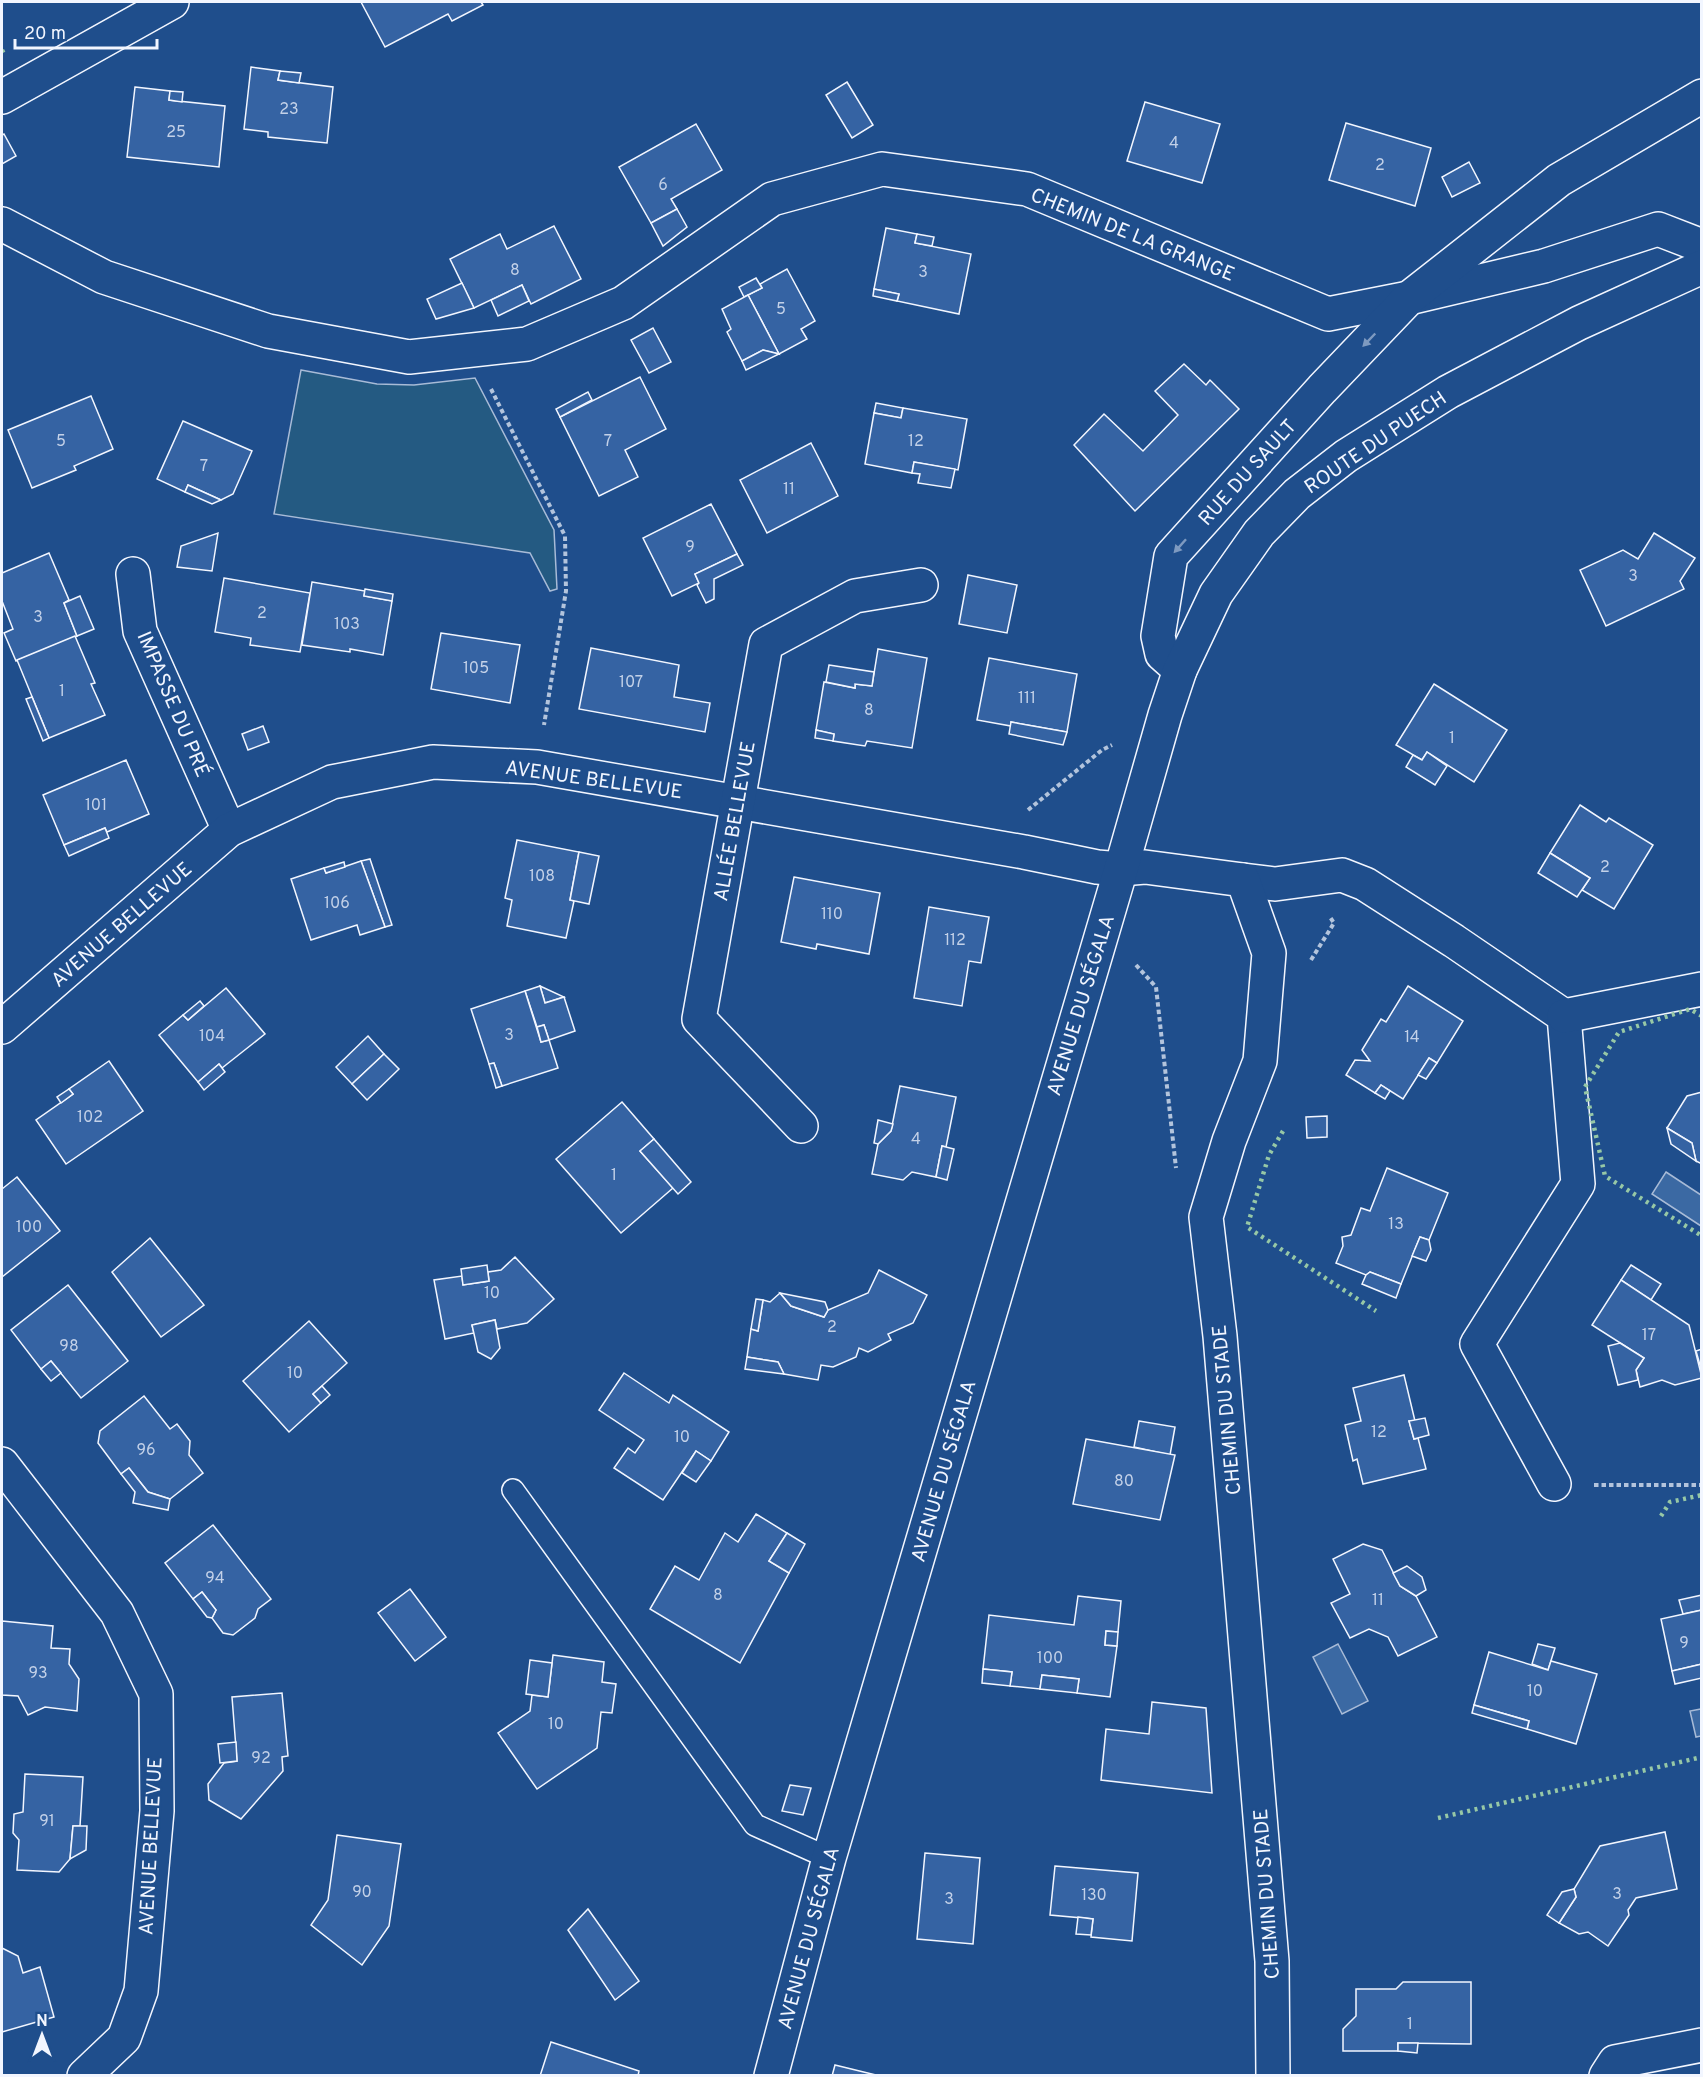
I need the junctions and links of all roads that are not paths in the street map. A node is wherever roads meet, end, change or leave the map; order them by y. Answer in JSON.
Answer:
{"nodes":[{"id":1,"x":172,"y":2,"type":"edge"},
{"id":2,"x":1701,"y":96,"type":"edge"},
{"id":3,"x":2,"y":97,"type":"edge"},
{"id":4,"x":2,"y":224,"type":"edge"},
{"id":5,"x":1701,"y":246,"type":"edge"},
{"id":6,"x":1701,"y":267,"type":"edge"},
{"id":7,"x":1409,"y":298,"type":"junction"},
{"id":8,"x":133,"y":574,"type":"dead end"},
{"id":9,"x":921,"y":585,"type":"dead end"},
{"id":10,"x":1180,"y":670,"type":"junction"},
{"id":11,"x":737,"y":801,"type":"junction"},
{"id":12,"x":229,"y":831,"type":"junction"},
{"id":13,"x":1121,"y":869,"type":"junction"},
{"id":14,"x":1243,"y":880,"type":"junction"},
{"id":15,"x":1701,"y":989,"type":"edge"},
{"id":16,"x":1564,"y":1016,"type":"junction"},
{"id":17,"x":2,"y":1027,"type":"edge"},
{"id":18,"x":801,"y":1126,"type":"dead end"},
{"id":19,"x":2,"y":1464,"type":"edge"},
{"id":20,"x":1554,"y":1484,"type":"road end"},
{"id":21,"x":513,"y":1490,"type":"dead end"},
{"id":22,"x":829,"y":1858,"type":"junction"},
{"id":23,"x":1701,"y":2045,"type":"edge"},
{"id":24,"x":84,"y":2076,"type":"edge"},
{"id":25,"x":771,"y":2076,"type":"edge"},
{"id":26,"x":1273,"y":2076,"type":"edge"},
{"id":27,"x":1606,"y":2076,"type":"edge"}],
"edges":[{"from":1,"to":3,"type":"street"},
{"from":2,"to":7,"type":"street","name":"RUE DU SAULT"},
{"from":4,"to":7,"type":"street","name":"CHEMIN DE LA GRANGE"},
{"from":5,"to":7,"type":"street","name":"CHEMIN DE LA GRANGE"},
{"from":6,"to":10,"type":"street","name":"ROUTE DU PUECH"},
{"from":7,"to":10,"type":"street","name":"RUE DU SAULT","one_way":true},
{"from":8,"to":12,"type":"street","name":"IMPASSE DU PRÉ"},
{"from":9,"to":11,"type":"street","name":"ALLÉE BELLEVUE"},
{"from":10,"to":13,"type":"street","name":"ROUTE DU PUECH"},
{"from":11,"to":12,"type":"street","name":"AVENUE BELLEVUE"},
{"from":11,"to":13,"type":"street","name":"AVENUE BELLEVUE"},
{"from":11,"to":18,"type":"street","name":"ALLÉE BELLEVUE"},
{"from":12,"to":17,"type":"street","name":"AVENUE BELLEVUE"},
{"from":13,"to":14,"type":"street"},
{"from":13,"to":22,"type":"street","name":"AVENUE DU SÉGALA"},
{"from":14,"to":16,"type":"street"},
{"from":14,"to":26,"type":"street","name":"CHEMIN DU STADE"},
{"from":15,"to":16,"type":"street"},
{"from":16,"to":20,"type":"street"},
{"from":19,"to":24,"type":"street","name":"AVENUE BELLEVUE"},
{"from":21,"to":22,"type":"lane"},
{"from":22,"to":25,"type":"street","name":"AVENUE DU SÉGALA"},
{"from":23,"to":27,"type":"street"}]}
